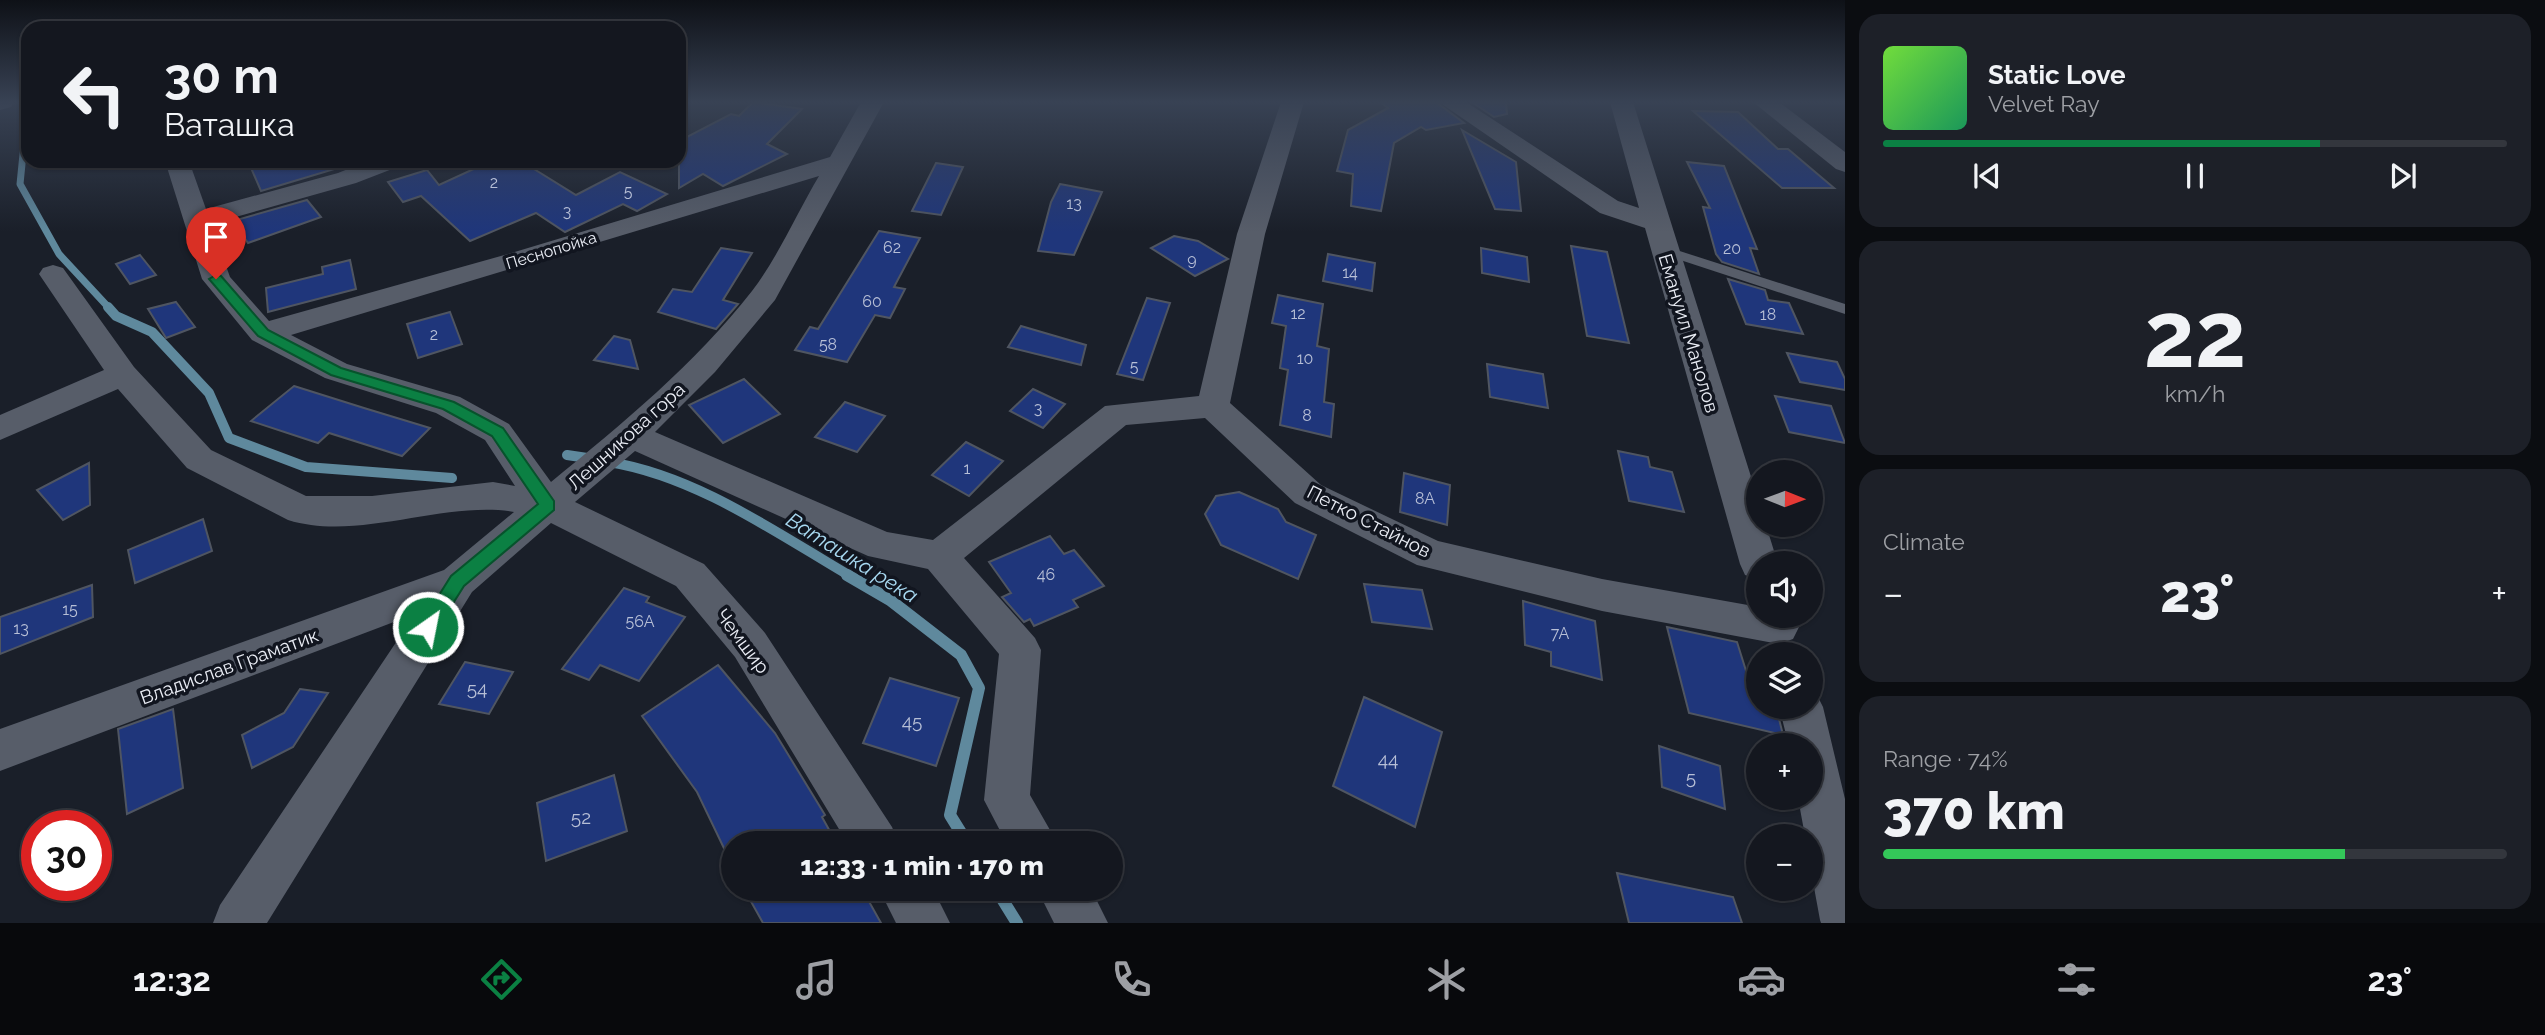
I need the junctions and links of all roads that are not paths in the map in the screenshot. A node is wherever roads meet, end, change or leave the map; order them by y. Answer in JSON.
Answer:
{"nodes":[{"id":1,"x":848,"y":145,"type":"edge"},
{"id":2,"x":1279,"y":145,"type":"edge"},
{"id":3,"x":1515,"y":145,"type":"edge"},
{"id":4,"x":1634,"y":145,"type":"edge"},
{"id":5,"x":1820,"y":145,"type":"edge"},
{"id":6,"x":838,"y":162,"type":"junction"},
{"id":7,"x":1845,"y":164,"type":"edge"},
{"id":8,"x":179,"y":168,"type":"edge"},
{"id":9,"x":373,"y":168,"type":"edge"},
{"id":10,"x":194,"y":220,"type":"junction"},
{"id":11,"x":1660,"y":236,"type":"junction"},
{"id":12,"x":53,"y":274,"type":"dead end"},
{"id":13,"x":1845,"y":309,"type":"edge"},
{"id":14,"x":263,"y":333,"type":"junction"},
{"id":15,"x":123,"y":374,"type":"junction"},
{"id":16,"x":1213,"y":406,"type":"junction"},
{"id":17,"x":0,"y":428,"type":"edge"},
{"id":18,"x":631,"y":435,"type":"junction"},
{"id":19,"x":548,"y":505,"type":"junction"},
{"id":20,"x":1755,"y":551,"type":"edge"},
{"id":21,"x":940,"y":556,"type":"junction"},
{"id":22,"x":458,"y":581,"type":"junction"},
{"id":23,"x":1780,"y":633,"type":"edge"},
{"id":24,"x":1804,"y":719,"type":"edge"},
{"id":25,"x":0,"y":750,"type":"edge"},
{"id":26,"x":867,"y":831,"type":"edge"},
{"id":27,"x":1026,"y":831,"type":"edge"},
{"id":28,"x":911,"y":901,"type":"edge"},
{"id":29,"x":1069,"y":901,"type":"edge"},
{"id":30,"x":1845,"y":920,"type":"edge"},
{"id":31,"x":238,"y":923,"type":"edge"},
{"id":32,"x":925,"y":923,"type":"edge"},
{"id":33,"x":1083,"y":923,"type":"edge"}],
"edges":[{"from":1,"to":6,"type":"street","name":"Лешникова гора"},
{"from":2,"to":16,"type":"street"},
{"from":3,"to":11,"type":"street"},
{"from":4,"to":11,"type":"street","name":"Емануил Манолов"},
{"from":5,"to":7,"type":"street"},
{"from":6,"to":14,"type":"street","name":"Песнопойка"},
{"from":6,"to":18,"type":"street","name":"Лешникова гора"},
{"from":8,"to":10,"type":"street"},
{"from":9,"to":10,"type":"street"},
{"from":10,"to":14,"type":"street"},
{"from":11,"to":13,"type":"lane"},
{"from":11,"to":20,"type":"street","name":"Емануил Манолов"},
{"from":12,"to":15,"type":"street"},
{"from":14,"to":19,"type":"street"},
{"from":15,"to":17,"type":"street"},
{"from":15,"to":19,"type":"street"},
{"from":16,"to":21,"type":"street"},
{"from":16,"to":23,"type":"street","name":"Петко Стайнов"},
{"from":18,"to":19,"type":"street","name":"Лешникова гора"},
{"from":18,"to":21,"type":"street"},
{"from":19,"to":22,"type":"street","name":"Лешникова гора"},
{"from":19,"to":26,"type":"street","name":"Чемшир"},
{"from":21,"to":27,"type":"street"},
{"from":22,"to":25,"type":"street","name":"Владислав Граматик"},
{"from":22,"to":31,"type":"street","name":"Лешникова гора"},
{"from":24,"to":30,"type":"street"},
{"from":28,"to":32,"type":"street"},
{"from":29,"to":33,"type":"street"}]}
